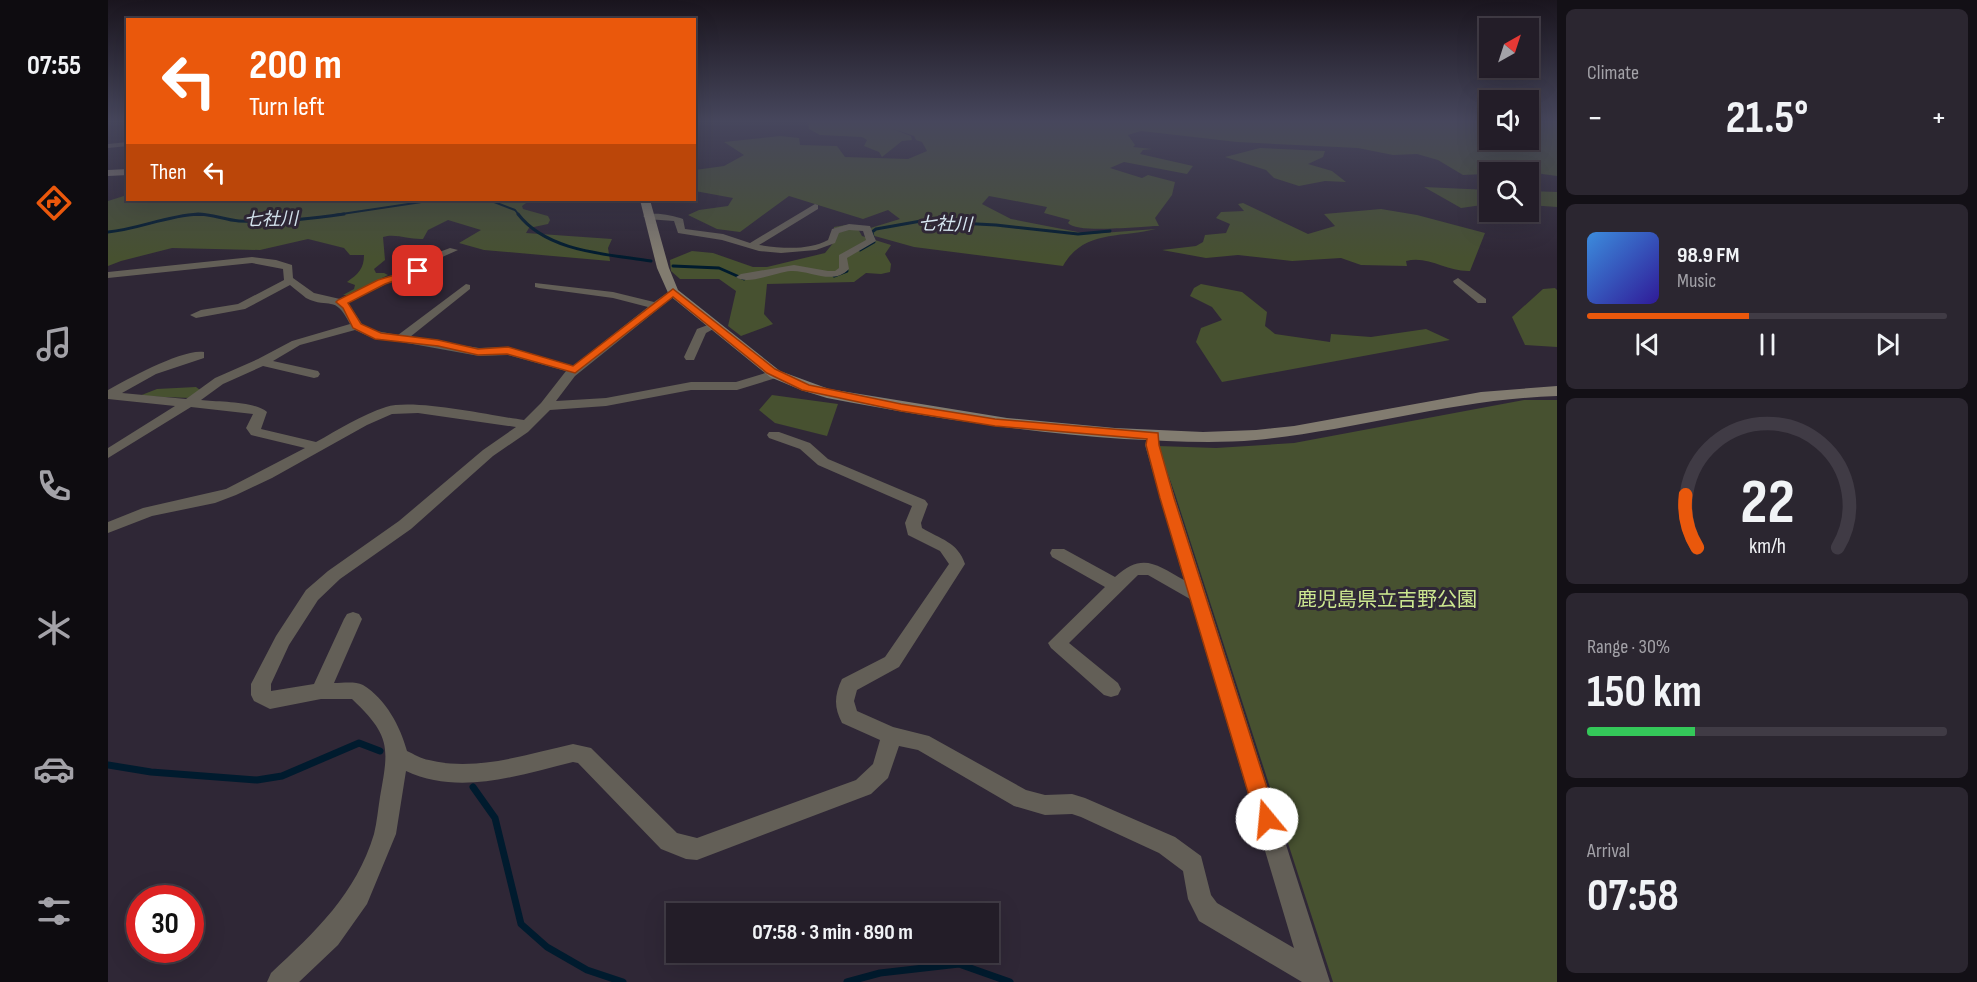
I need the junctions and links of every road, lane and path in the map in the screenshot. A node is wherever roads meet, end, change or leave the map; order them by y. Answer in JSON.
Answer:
{"nodes":[{"id":1,"x":108,"y":172,"type":"edge"},
{"id":2,"x":126,"y":172,"type":"edge"},
{"id":3,"x":645,"y":201,"type":"edge"},
{"id":4,"x":815,"y":207,"type":"dead end"},
{"id":5,"x":647,"y":216,"type":"junction"},
{"id":6,"x":751,"y":246,"type":"junction"},
{"id":7,"x":453,"y":250,"type":"dead end"},
{"id":8,"x":108,"y":275,"type":"edge"},
{"id":9,"x":741,"y":277,"type":"dead end"},
{"id":10,"x":290,"y":281,"type":"junction"},
{"id":11,"x":1458,"y":281,"type":"dead end"},
{"id":12,"x":539,"y":285,"type":"dead end"},
{"id":13,"x":466,"y":287,"type":"dead end"},
{"id":14,"x":673,"y":292,"type":"junction"},
{"id":15,"x":1482,"y":301,"type":"dead end"},
{"id":16,"x":341,"y":302,"type":"junction"},
{"id":17,"x":657,"y":306,"type":"junction"},
{"id":18,"x":196,"y":315,"type":"dead end"},
{"id":19,"x":357,"y":326,"type":"junction"},
{"id":20,"x":713,"y":326,"type":"junction"},
{"id":21,"x":400,"y":339,"type":"junction"},
{"id":22,"x":200,"y":355,"type":"dead end"},
{"id":23,"x":690,"y":357,"type":"dead end"},
{"id":24,"x":262,"y":362,"type":"junction"},
{"id":25,"x":575,"y":370,"type":"junction"},
{"id":26,"x":314,"y":374,"type":"dead end"},
{"id":27,"x":775,"y":374,"type":"junction"},
{"id":28,"x":1557,"y":391,"type":"edge"},
{"id":29,"x":108,"y":395,"type":"edge"},
{"id":30,"x":190,"y":402,"type":"junction"},
{"id":31,"x":546,"y":406,"type":"junction"},
{"id":32,"x":527,"y":425,"type":"junction"},
{"id":33,"x":774,"y":435,"type":"dead end"},
{"id":34,"x":1153,"y":436,"type":"junction"},
{"id":35,"x":319,"y":447,"type":"junction"},
{"id":36,"x":108,"y":454,"type":"edge"},
{"id":37,"x":108,"y":528,"type":"edge"},
{"id":38,"x":1058,"y":553,"type":"dead end"},
{"id":39,"x":1116,"y":585,"type":"junction"},
{"id":40,"x":1197,"y":595,"type":"junction"},
{"id":41,"x":352,"y":618,"type":"dead end"},
{"id":42,"x":1111,"y":689,"type":"dead end"},
{"id":43,"x":321,"y":691,"type":"junction"},
{"id":44,"x":891,"y":735,"type":"junction"},
{"id":45,"x":398,"y":757,"type":"junction"},
{"id":46,"x":1316,"y":979,"type":"edge"},
{"id":47,"x":280,"y":982,"type":"edge"}],
"edges":[{"from":1,"to":2,"type":"street"},
{"from":3,"to":5,"type":"street"},
{"from":4,"to":6,"type":"street"},
{"from":5,"to":6,"type":"street"},
{"from":5,"to":14,"type":"street"},
{"from":6,"to":9,"type":"street"},
{"from":7,"to":16,"type":"street"},
{"from":8,"to":10,"type":"street"},
{"from":10,"to":16,"type":"street"},
{"from":10,"to":18,"type":"street"},
{"from":11,"to":15,"type":"street"},
{"from":12,"to":17,"type":"street"},
{"from":13,"to":21,"type":"street"},
{"from":14,"to":17,"type":"street"},
{"from":14,"to":20,"type":"street"},
{"from":16,"to":19,"type":"street"},
{"from":17,"to":25,"type":"street"},
{"from":19,"to":21,"type":"street"},
{"from":19,"to":24,"type":"street"},
{"from":20,"to":23,"type":"street"},
{"from":20,"to":27,"type":"street"},
{"from":21,"to":25,"type":"street"},
{"from":22,"to":29,"type":"street"},
{"from":24,"to":26,"type":"street"},
{"from":24,"to":30,"type":"street"},
{"from":25,"to":31,"type":"street"},
{"from":27,"to":31,"type":"street"},
{"from":27,"to":34,"type":"street"},
{"from":28,"to":34,"type":"street"},
{"from":29,"to":30,"type":"street"},
{"from":30,"to":35,"type":"street"},
{"from":30,"to":36,"type":"street"},
{"from":31,"to":32,"type":"street"},
{"from":32,"to":35,"type":"street"},
{"from":32,"to":43,"type":"street"},
{"from":33,"to":44,"type":"street"},
{"from":34,"to":40,"type":"street"},
{"from":35,"to":37,"type":"street"},
{"from":38,"to":39,"type":"street"},
{"from":39,"to":40,"type":"street"},
{"from":39,"to":42,"type":"street"},
{"from":40,"to":46,"type":"street"},
{"from":41,"to":43,"type":"street"},
{"from":43,"to":45,"type":"street"},
{"from":44,"to":45,"type":"street"},
{"from":44,"to":46,"type":"street"},
{"from":45,"to":47,"type":"street"}]}
